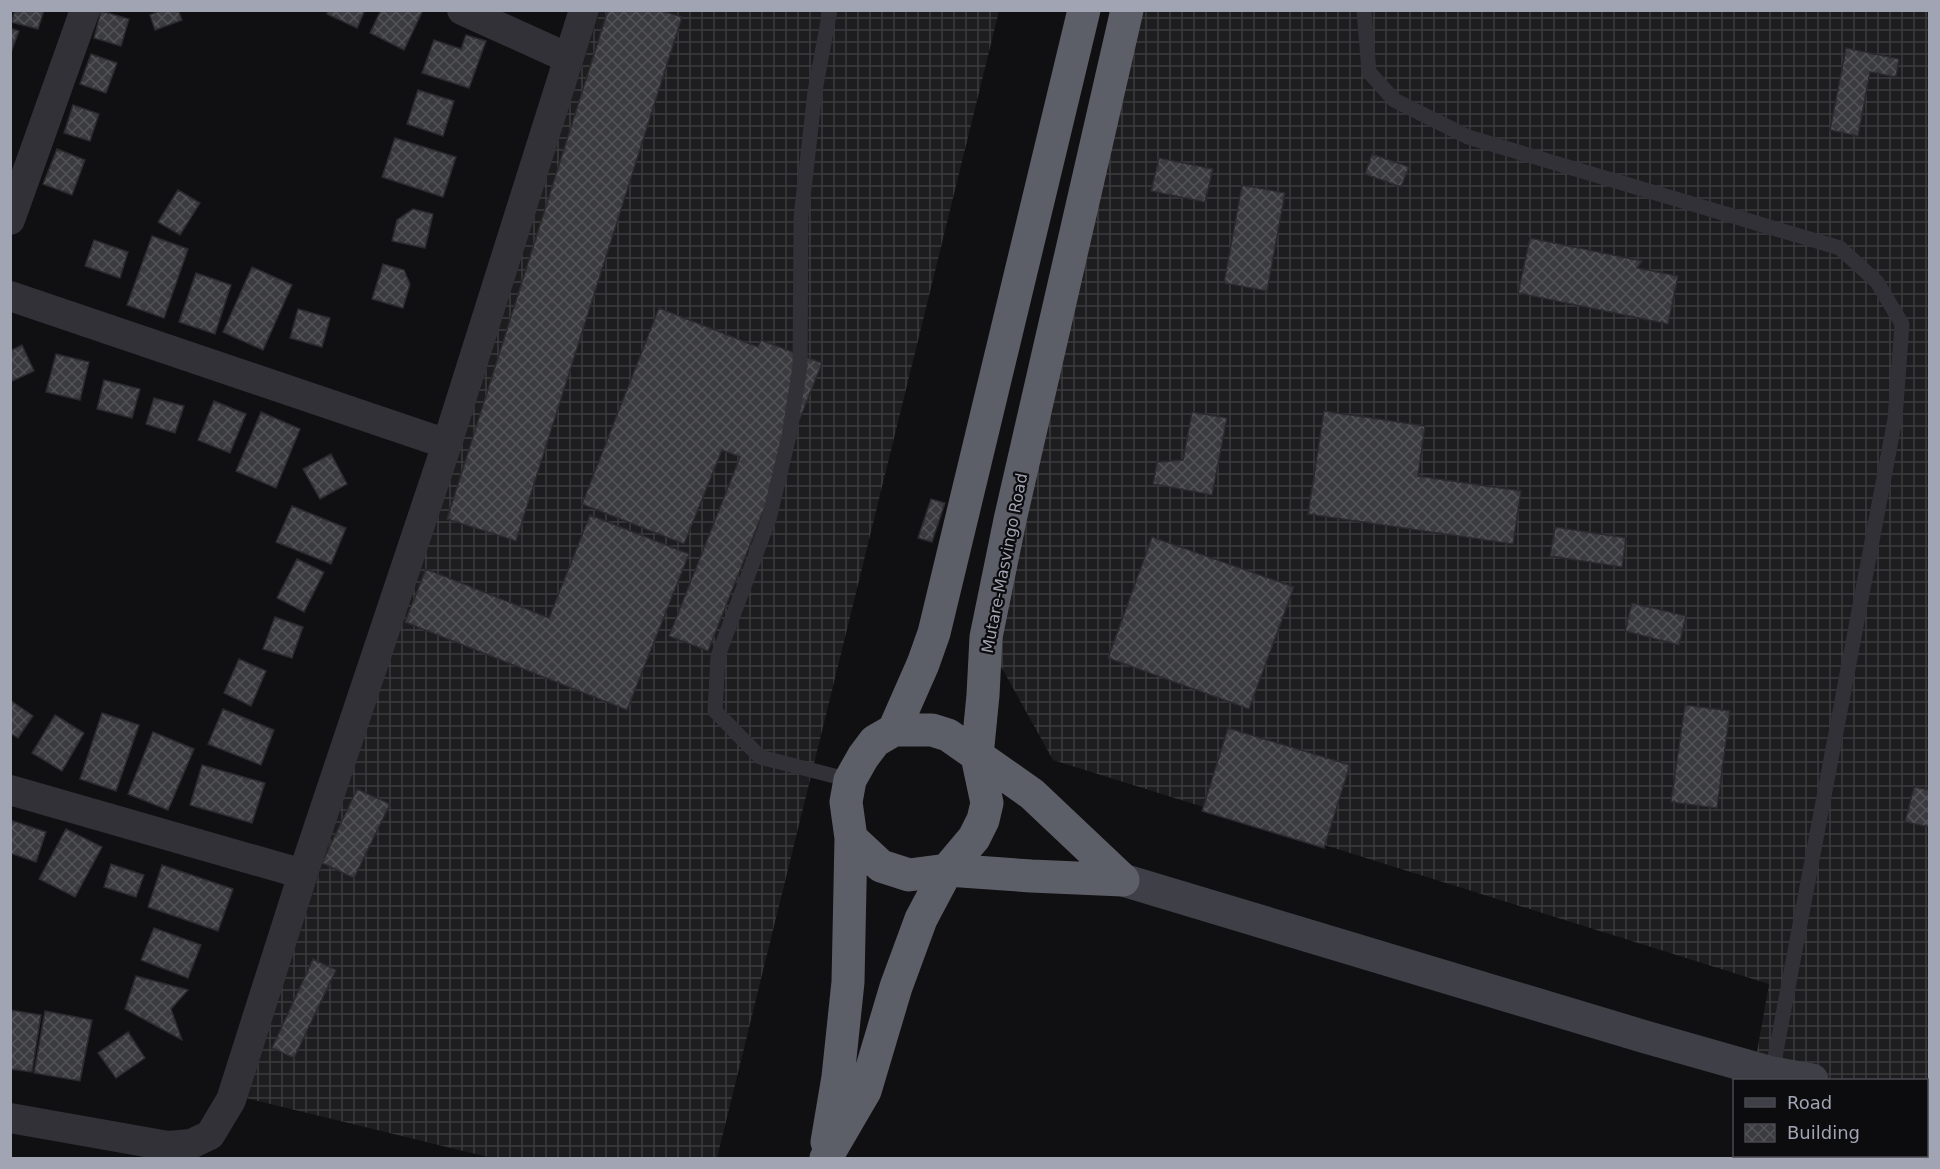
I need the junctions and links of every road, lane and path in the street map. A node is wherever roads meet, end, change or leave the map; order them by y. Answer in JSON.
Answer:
{"nodes":[{"id":1,"x":85,"y":10,"type":"edge"},
{"id":2,"x":462,"y":10,"type":"edge"},
{"id":3,"x":584,"y":10,"type":"edge"},
{"id":4,"x":830,"y":10,"type":"edge"},
{"id":5,"x":1084,"y":10,"type":"edge"},
{"id":6,"x":1127,"y":10,"type":"edge"},
{"id":7,"x":1364,"y":10,"type":"edge"},
{"id":8,"x":568,"y":58,"type":"junction"},
{"id":9,"x":10,"y":220,"type":"edge"},
{"id":10,"x":10,"y":296,"type":"edge"},
{"id":11,"x":447,"y":444,"type":"junction"},
{"id":12,"x":894,"y":730,"type":"junction"},
{"id":13,"x":977,"y":756,"type":"junction"},
{"id":14,"x":850,"y":780,"type":"junction"},
{"id":15,"x":10,"y":790,"type":"edge"},
{"id":16,"x":850,"y":838,"type":"junction"},
{"id":17,"x":947,"y":870,"type":"junction"},
{"id":18,"x":303,"y":874,"type":"junction"},
{"id":19,"x":1123,"y":880,"type":"junction"},
{"id":20,"x":1772,"y":1073,"type":"junction"},
{"id":21,"x":1806,"y":1079,"type":"edge"},
{"id":22,"x":10,"y":1118,"type":"edge"},
{"id":23,"x":825,"y":1158,"type":"edge"}],
"edges":[{"from":1,"to":9,"type":"street"},
{"from":2,"to":8,"type":"street"},
{"from":3,"to":8,"type":"street"},
{"from":4,"to":14,"type":"lane"},
{"from":5,"to":12,"type":"highway"},
{"from":6,"to":13,"type":"highway","name":"Mutare-Masvingo Road"},
{"from":7,"to":20,"type":"lane"},
{"from":8,"to":11,"type":"street"},
{"from":10,"to":11,"type":"street"},
{"from":11,"to":18,"type":"street"},
{"from":12,"to":13,"type":"highway"},
{"from":12,"to":14,"type":"highway","name":"Mutare-Masvingo Road"},
{"from":13,"to":17,"type":"highway","name":"Mutare-Masvingo Road"},
{"from":13,"to":19,"type":"highway"},
{"from":14,"to":16,"type":"highway","name":"Mutare-Masvingo Road"},
{"from":15,"to":18,"type":"street"},
{"from":16,"to":17,"type":"highway"},
{"from":16,"to":23,"type":"highway","name":"Mutare-Masvingo Road"},
{"from":17,"to":19,"type":"highway"},
{"from":17,"to":23,"type":"highway","name":"Mutare-Masvingo Road"},
{"from":18,"to":22,"type":"street"},
{"from":19,"to":20,"type":"street"},
{"from":20,"to":21,"type":"street"}]}
